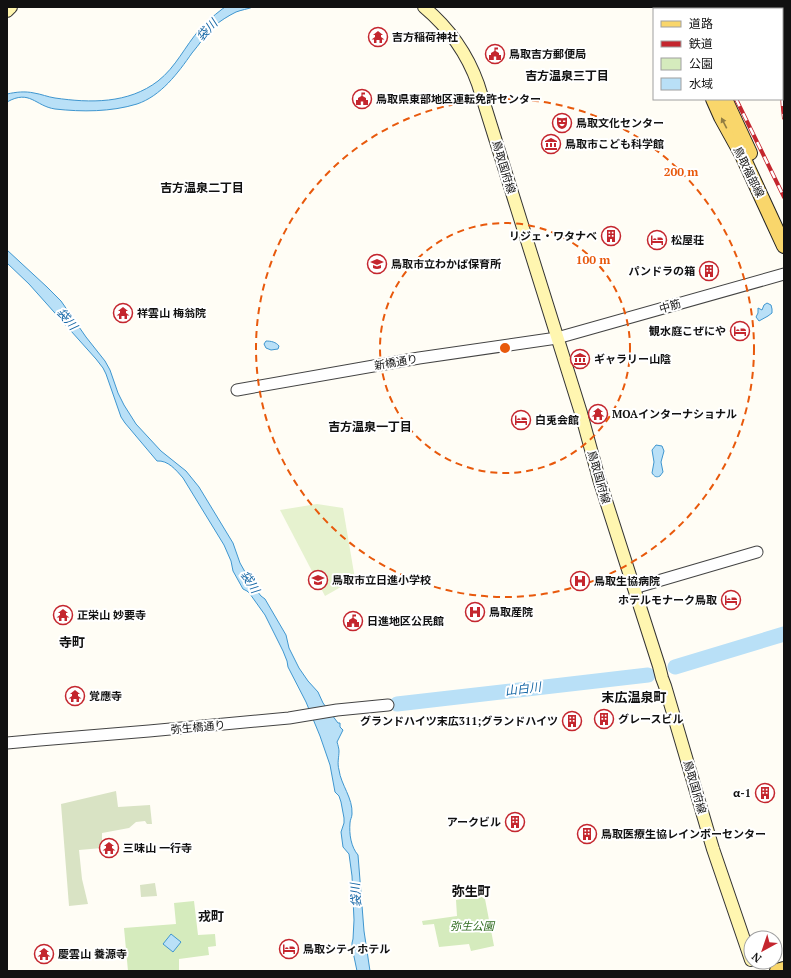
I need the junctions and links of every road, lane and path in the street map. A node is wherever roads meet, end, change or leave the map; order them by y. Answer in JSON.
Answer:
{"nodes":[{"id":1,"x":11,"y":7,"type":"edge"},
{"id":2,"x":424,"y":7,"type":"edge"},
{"id":3,"x":7,"y":11,"type":"edge"},
{"id":4,"x":714,"y":100,"type":"edge"},
{"id":5,"x":725,"y":100,"type":"edge"},
{"id":6,"x":784,"y":226,"type":"edge"},
{"id":7,"x":784,"y":246,"type":"edge"},
{"id":8,"x":784,"y":274,"type":"edge"},
{"id":9,"x":557,"y":338,"type":"junction"},
{"id":10,"x":237,"y":390,"type":"dead end"},
{"id":11,"x":757,"y":552,"type":"dead end"},
{"id":12,"x":634,"y":588,"type":"junction"},
{"id":13,"x":388,"y":705,"type":"dead end"},
{"id":14,"x":7,"y":743,"type":"edge"},
{"id":15,"x":743,"y":938,"type":"edge"},
{"id":16,"x":784,"y":969,"type":"edge"},
{"id":17,"x":777,"y":971,"type":"edge"}],
"edges":[{"from":1,"to":3,"type":"main road"},
{"from":2,"to":9,"type":"main road","name":"鳥取国府線"},
{"from":7,"to":4,"type":"main road","name":"鳥取福部線","one_way":true},
{"from":5,"to":6,"type":"main road","name":"鳥取福部線"},
{"from":8,"to":9,"type":"street","name":"中筋"},
{"from":9,"to":10,"type":"street","name":"新橋通り"},
{"from":9,"to":12,"type":"main road","name":"鳥取国府線"},
{"from":11,"to":12,"type":"street"},
{"from":12,"to":15,"type":"main road","name":"鳥取国府線"},
{"from":13,"to":14,"type":"street","name":"弥生橋通り"},
{"from":16,"to":17,"type":"main road"}]}
